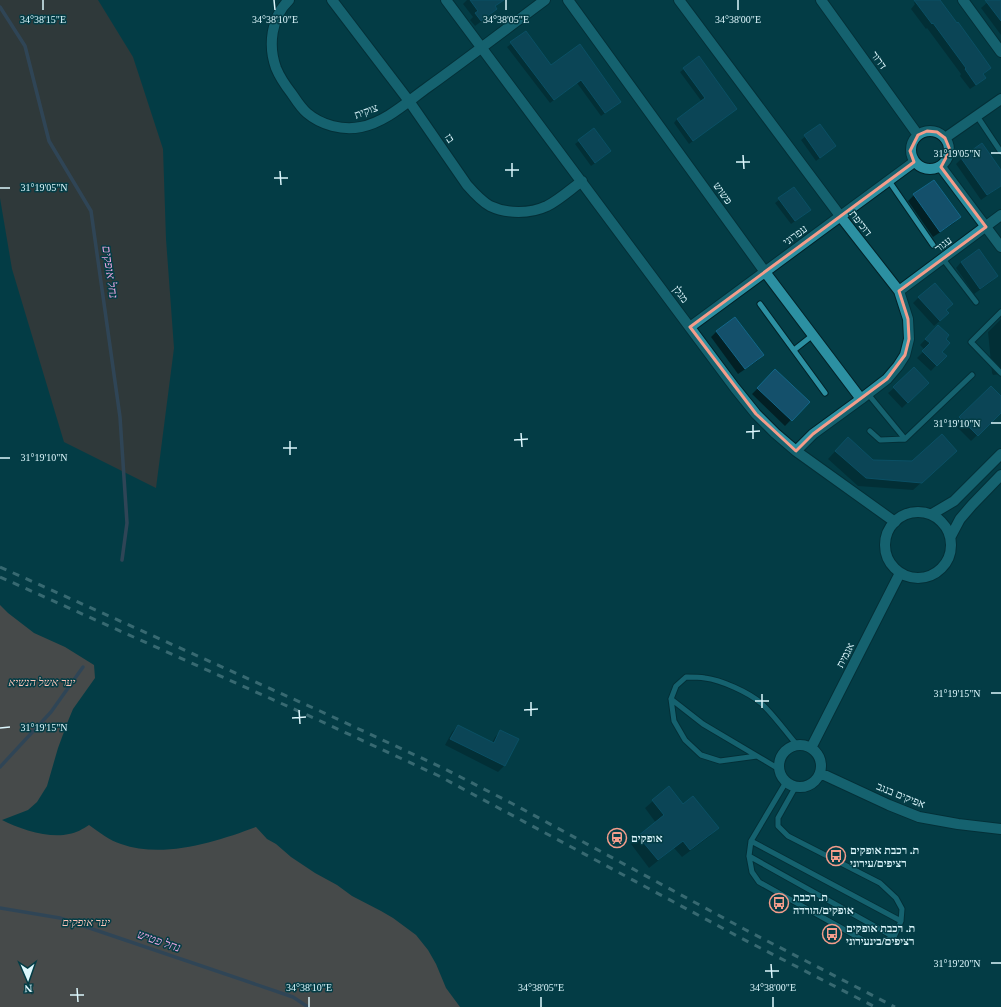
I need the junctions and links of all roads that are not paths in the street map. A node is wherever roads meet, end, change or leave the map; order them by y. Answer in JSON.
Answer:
{"nodes":[{"id":1,"x":289,"y":0,"type":"edge"},
{"id":2,"x":332,"y":0,"type":"edge"},
{"id":3,"x":446,"y":0,"type":"edge"},
{"id":4,"x":545,"y":0,"type":"edge"},
{"id":5,"x":568,"y":0,"type":"edge"},
{"id":6,"x":679,"y":0,"type":"edge"},
{"id":7,"x":821,"y":0,"type":"edge"},
{"id":8,"x":963,"y":0,"type":"edge"},
{"id":9,"x":482,"y":48,"type":"junction"},
{"id":10,"x":1001,"y":52,"type":"edge"},
{"id":11,"x":1001,"y":99,"type":"edge"},
{"id":12,"x":409,"y":101,"type":"junction"},
{"id":13,"x":977,"y":116,"type":"junction"},
{"id":14,"x":918,"y":135,"type":"junction"},
{"id":15,"x":946,"y":138,"type":"junction"},
{"id":16,"x":1001,"y":152,"type":"edge"},
{"id":17,"x":914,"y":162,"type":"junction"},
{"id":18,"x":941,"y":166,"type":"junction"},
{"id":19,"x":582,"y":181,"type":"junction"},
{"id":20,"x":889,"y":181,"type":"junction"},
{"id":21,"x":1001,"y":216,"type":"edge"},
{"id":22,"x":841,"y":217,"type":"junction"},
{"id":23,"x":986,"y":227,"type":"junction"},
{"id":24,"x":933,"y":244,"type":"dead end"},
{"id":25,"x":1001,"y":247,"type":"edge"},
{"id":26,"x":943,"y":258,"type":"junction"},
{"id":27,"x":765,"y":272,"type":"junction"},
{"id":28,"x":899,"y":291,"type":"junction"},
{"id":29,"x":976,"y":302,"type":"dead end"},
{"id":30,"x":760,"y":304,"type":"dead end"},
{"id":31,"x":1001,"y":312,"type":"edge"},
{"id":32,"x":690,"y":327,"type":"junction"},
{"id":33,"x":813,"y":335,"type":"junction"},
{"id":34,"x":794,"y":350,"type":"junction"},
{"id":35,"x":1001,"y":373,"type":"edge"},
{"id":36,"x":972,"y":375,"type":"dead end"},
{"id":37,"x":825,"y":393,"type":"dead end"},
{"id":38,"x":865,"y":397,"type":"junction"},
{"id":39,"x":870,"y":431,"type":"dead end"},
{"id":40,"x":905,"y":439,"type":"junction"},
{"id":41,"x":796,"y":451,"type":"junction"},
{"id":42,"x":1001,"y":454,"type":"edge"},
{"id":43,"x":1001,"y":476,"type":"edge"},
{"id":44,"x":932,"y":514,"type":"junction"},
{"id":45,"x":895,"y":522,"type":"junction"},
{"id":46,"x":951,"y":536,"type":"junction"},
{"id":47,"x":900,"y":573,"type":"junction"},
{"id":48,"x":671,"y":699,"type":"junction"},
{"id":49,"x":797,"y":745,"type":"junction"},
{"id":50,"x":811,"y":748,"type":"junction"},
{"id":51,"x":757,"y":756,"type":"junction"},
{"id":52,"x":779,"y":769,"type":"junction"},
{"id":53,"x":820,"y":773,"type":"junction"},
{"id":54,"x":786,"y":782,"type":"junction"},
{"id":55,"x":796,"y":786,"type":"junction"},
{"id":56,"x":1001,"y":829,"type":"edge"},
{"id":57,"x":751,"y":841,"type":"junction"},
{"id":58,"x":749,"y":856,"type":"junction"},
{"id":59,"x":901,"y":921,"type":"junction"},
{"id":60,"x":894,"y":937,"type":"junction"}],
"edges":[{"from":1,"to":12,"type":"street","name":"צוקית"},
{"from":2,"to":12,"type":"street","name":"בז"},
{"from":3,"to":9,"type":"street"},
{"from":4,"to":9,"type":"street","name":"צוקית"},
{"from":5,"to":27,"type":"street","name":"פשוש"},
{"from":6,"to":22,"type":"street","name":"דוכיפת"},
{"from":7,"to":14,"type":"street","name":"דרור"},
{"from":8,"to":10,"type":"street"},
{"from":9,"to":12,"type":"street","name":"צוקית"},
{"from":9,"to":19,"type":"street","name":"מגלן"},
{"from":11,"to":13,"type":"street"},
{"from":12,"to":19,"type":"street","name":"בז"},
{"from":13,"to":15,"type":"street"},
{"from":13,"to":16,"type":"lane"},
{"from":14,"to":15,"type":"street"},
{"from":14,"to":17,"type":"street"},
{"from":15,"to":18,"type":"street"},
{"from":17,"to":18,"type":"street"},
{"from":17,"to":20,"type":"street","name":"עפרוני"},
{"from":18,"to":23,"type":"street"},
{"from":19,"to":32,"type":"street","name":"מגלן"},
{"from":20,"to":22,"type":"street","name":"עפרוני"},
{"from":20,"to":24,"type":"lane"},
{"from":21,"to":23,"type":"street","name":"עגור"},
{"from":22,"to":27,"type":"street","name":"עפרוני"},
{"from":22,"to":28,"type":"street","name":"דוכיפת"},
{"from":23,"to":25,"type":"street"},
{"from":23,"to":26,"type":"street","name":"עגור"},
{"from":26,"to":28,"type":"street","name":"עגור"},
{"from":26,"to":29,"type":"lane"},
{"from":27,"to":32,"type":"street","name":"עפרוני"},
{"from":27,"to":33,"type":"street","name":"פשוש"},
{"from":28,"to":38,"type":"street","name":"דוכיפת"},
{"from":30,"to":34,"type":"lane"},
{"from":31,"to":35,"type":"lane"},
{"from":32,"to":41,"type":"street","name":"מגלן"},
{"from":33,"to":34,"type":"lane"},
{"from":33,"to":38,"type":"street","name":"פשוש"},
{"from":34,"to":37,"type":"lane"},
{"from":36,"to":40,"type":"lane"},
{"from":38,"to":40,"type":"lane"},
{"from":38,"to":41,"type":"street","name":"דוכיפת"},
{"from":39,"to":40,"type":"lane"},
{"from":41,"to":45,"type":"street","name":"מגלן"},
{"from":42,"to":44,"type":"street"},
{"from":43,"to":46,"type":"street"},
{"from":44,"to":45,"type":"street"},
{"from":44,"to":46,"type":"street"},
{"from":45,"to":47,"type":"street"},
{"from":46,"to":47,"type":"street"},
{"from":47,"to":50,"type":"street","name":"אגמית"},
{"from":48,"to":49,"type":"lane"},
{"from":48,"to":51,"type":"lane"},
{"from":48,"to":51,"type":"lane"},
{"from":49,"to":50,"type":"street"},
{"from":49,"to":52,"type":"street"},
{"from":50,"to":53,"type":"street"},
{"from":51,"to":52,"type":"lane"},
{"from":52,"to":54,"type":"street"},
{"from":53,"to":55,"type":"street"},
{"from":53,"to":56,"type":"street","name":"אפיקים בנגב"},
{"from":54,"to":55,"type":"street"},
{"from":54,"to":57,"type":"lane"},
{"from":55,"to":59,"type":"lane"},
{"from":57,"to":58,"type":"lane"},
{"from":57,"to":59,"type":"lane"},
{"from":58,"to":60,"type":"lane"},
{"from":58,"to":60,"type":"lane"},
{"from":59,"to":60,"type":"lane"}]}
